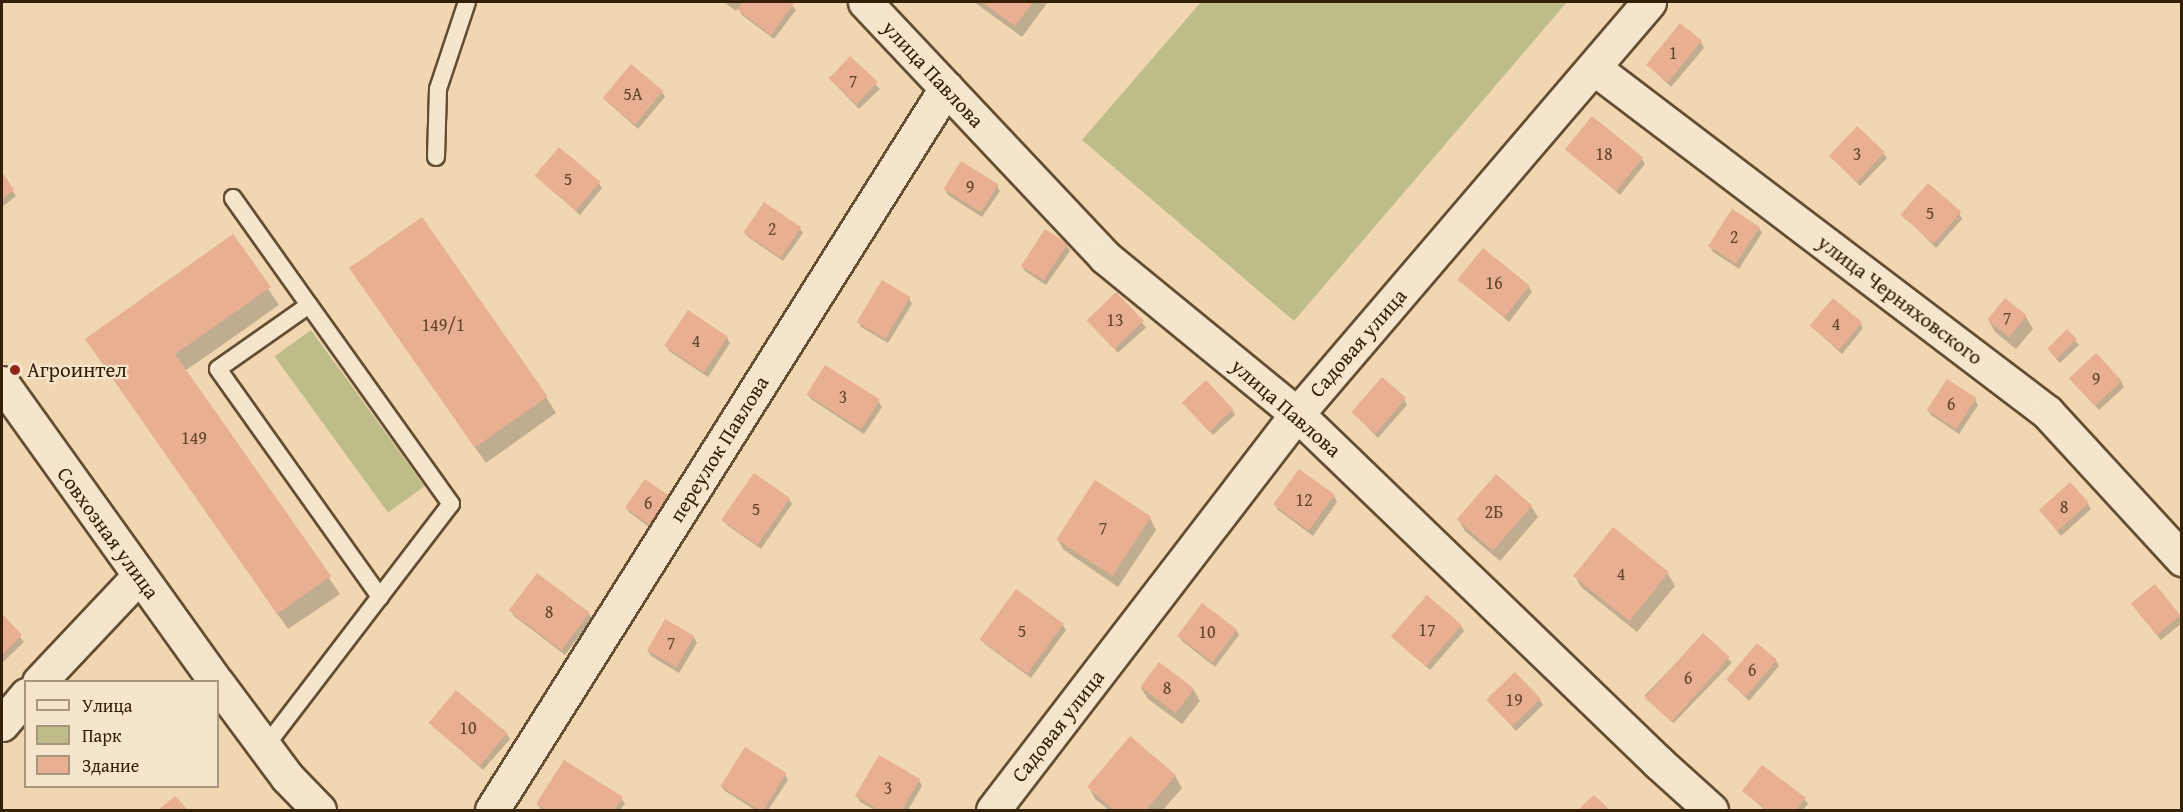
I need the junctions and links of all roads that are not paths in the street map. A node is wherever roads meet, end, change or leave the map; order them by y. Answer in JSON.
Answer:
{"nodes":[{"id":1,"x":467,"y":2,"type":"edge"},
{"id":2,"x":865,"y":2,"type":"edge"},
{"id":3,"x":1649,"y":2,"type":"edge"},
{"id":4,"x":1594,"y":68,"type":"junction"},
{"id":5,"x":946,"y":88,"type":"junction"},
{"id":6,"x":436,"y":157,"type":"dead end"},
{"id":7,"x":233,"y":198,"type":"dead end"},
{"id":8,"x":309,"y":305,"type":"junction"},
{"id":9,"x":2,"y":384,"type":"edge"},
{"id":10,"x":1297,"y":414,"type":"junction"},
{"id":11,"x":2181,"y":559,"type":"edge"},
{"id":12,"x":138,"y":577,"type":"junction"},
{"id":13,"x":380,"y":597,"type":"junction"},
{"id":14,"x":40,"y":680,"type":"edge"},
{"id":15,"x":215,"y":680,"type":"edge"},
{"id":16,"x":219,"y":686,"type":"edge"},
{"id":17,"x":24,"y":697,"type":"edge"},
{"id":18,"x":2,"y":724,"type":"edge"},
{"id":19,"x":264,"y":747,"type":"junction"},
{"id":20,"x":319,"y":810,"type":"edge"},
{"id":21,"x":492,"y":810,"type":"edge"},
{"id":22,"x":993,"y":810,"type":"edge"},
{"id":23,"x":1711,"y":810,"type":"edge"}],
"edges":[{"from":1,"to":6,"type":"lane"},
{"from":2,"to":5,"type":"street","name":"улица Павлова"},
{"from":3,"to":4,"type":"street","name":"Садовая улица"},
{"from":4,"to":10,"type":"street","name":"Садовая улица"},
{"from":4,"to":11,"type":"street","name":"улица Черняховского"},
{"from":5,"to":10,"type":"street","name":"улица Павлова"},
{"from":5,"to":21,"type":"street","name":"переулок Павлова"},
{"from":7,"to":8,"type":"lane"},
{"from":8,"to":13,"type":"lane"},
{"from":8,"to":13,"type":"lane"},
{"from":9,"to":12,"type":"street","name":"Совхозная улица"},
{"from":10,"to":22,"type":"street","name":"Садовая улица"},
{"from":10,"to":23,"type":"street","name":"улица Павлова"},
{"from":12,"to":14,"type":"street"},
{"from":12,"to":15,"type":"street","name":"Совхозная улица"},
{"from":13,"to":19,"type":"lane"},
{"from":16,"to":19,"type":"street","name":"Совхозная улица"},
{"from":17,"to":18,"type":"street"},
{"from":19,"to":20,"type":"street","name":"Совхозная улица"}]}
